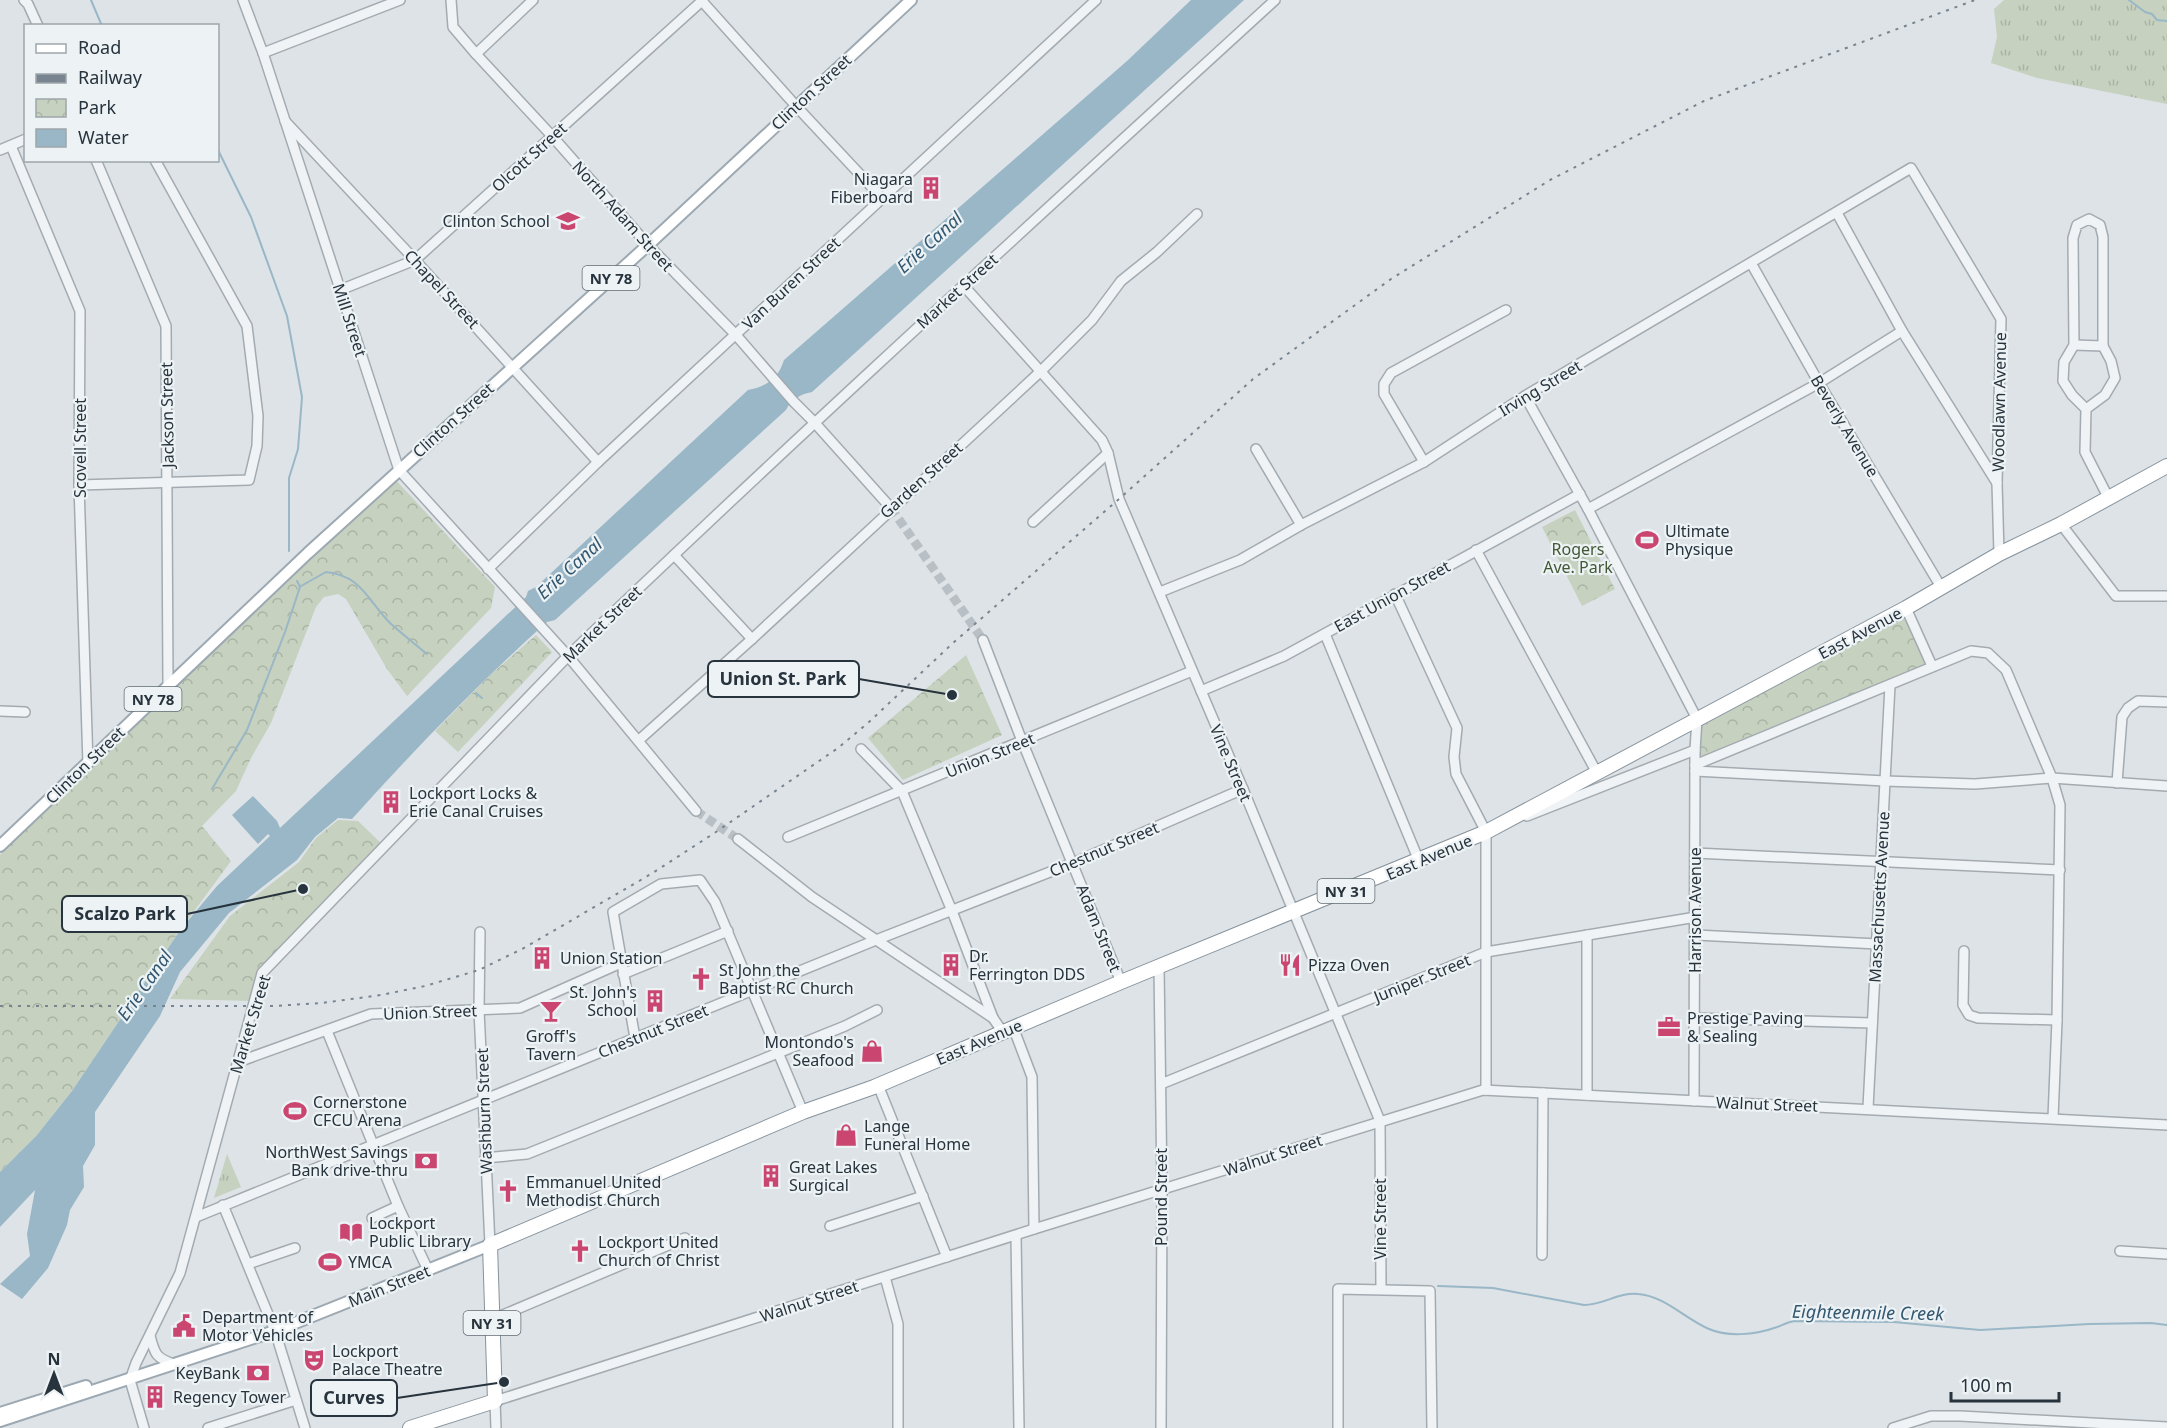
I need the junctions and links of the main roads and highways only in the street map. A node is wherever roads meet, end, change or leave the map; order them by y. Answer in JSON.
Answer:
{"nodes":[{"id":1,"x":911,"y":0,"type":"edge"},
{"id":2,"x":2167,"y":466,"type":"edge"},
{"id":3,"x":0,"y":846,"type":"edge"},
{"id":4,"x":490,"y":1245,"type":"junction"},
{"id":5,"x":131,"y":1376,"type":"junction"},
{"id":6,"x":495,"y":1401,"type":"joint"},
{"id":7,"x":0,"y":1413,"type":"edge"},
{"id":8,"x":0,"y":1421,"type":"edge"},
{"id":9,"x":410,"y":1428,"type":"edge"}],
"edges":[{"from":1,"to":3,"type":"main road","name":"Clinton Street","number":"NY 78"},
{"from":2,"to":4,"type":"highway","name":"East Avenue","number":"NY 31"},
{"from":4,"to":5,"type":"main road","name":"Main Street"},
{"from":4,"to":6,"type":"highway","name":"Washburn Street","number":"NY 31"},
{"from":5,"to":7,"type":"main road","name":"Main Street"},
{"from":5,"to":8,"type":"main road","name":"Main Street"},
{"from":6,"to":9,"type":"highway","name":"Walnut Street"}]}
